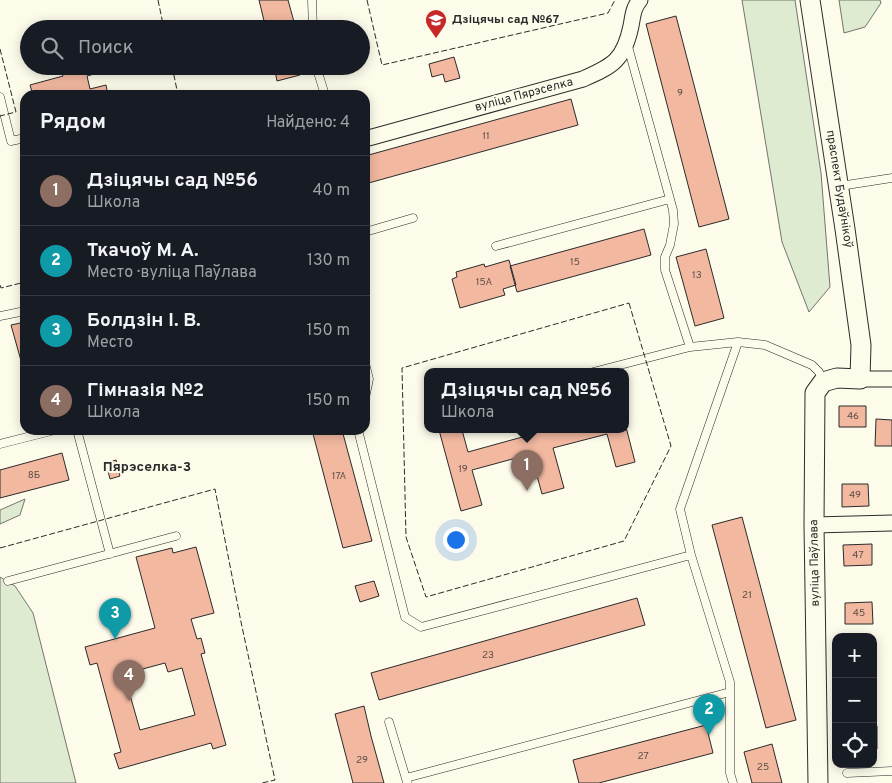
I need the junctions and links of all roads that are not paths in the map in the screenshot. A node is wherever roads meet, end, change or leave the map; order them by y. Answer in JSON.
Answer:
{"nodes":[{"id":1,"x":312,"y":0,"type":"edge"},
{"id":2,"x":640,"y":0,"type":"edge"},
{"id":3,"x":810,"y":0,"type":"edge"},
{"id":4,"x":313,"y":20,"type":"edge"},
{"id":5,"x":627,"y":42,"type":"junction"},
{"id":6,"x":319,"y":75,"type":"edge"},
{"id":7,"x":323,"y":90,"type":"edge"},
{"id":8,"x":0,"y":98,"type":"edge"},
{"id":9,"x":370,"y":138,"type":"edge"},
{"id":10,"x":20,"y":139,"type":"edge"},
{"id":11,"x":892,"y":178,"type":"edge"},
{"id":12,"x":839,"y":186,"type":"junction"},
{"id":13,"x":670,"y":199,"type":"junction"},
{"id":14,"x":413,"y":218,"type":"dead end"},
{"id":15,"x":370,"y":231,"type":"edge"},
{"id":16,"x":496,"y":246,"type":"dead end"},
{"id":17,"x":20,"y":312,"type":"edge"},
{"id":18,"x":0,"y":316,"type":"edge"},
{"id":19,"x":738,"y":342,"type":"junction"},
{"id":20,"x":690,"y":347,"type":"junction"},
{"id":21,"x":608,"y":368,"type":"edge"},
{"id":22,"x":860,"y":379,"type":"junction"},
{"id":23,"x":892,"y":379,"type":"edge"},
{"id":24,"x":823,"y":382,"type":"junction"},
{"id":25,"x":35,"y":435,"type":"edge"},
{"id":26,"x":78,"y":435,"type":"edge"},
{"id":27,"x":359,"y":435,"type":"edge"},
{"id":28,"x":0,"y":444,"type":"edge"},
{"id":29,"x":892,"y":524,"type":"edge"},
{"id":30,"x":814,"y":525,"type":"junction"},
{"id":31,"x":176,"y":536,"type":"dead end"},
{"id":32,"x":110,"y":554,"type":"junction"},
{"id":33,"x":691,"y":555,"type":"junction"},
{"id":34,"x":8,"y":581,"type":"dead end"},
{"id":35,"x":730,"y":692,"type":"junction"},
{"id":36,"x":388,"y":722,"type":"dead end"},
{"id":37,"x":892,"y":771,"type":"edge"},
{"id":38,"x":847,"y":773,"type":"dead end"},
{"id":39,"x":407,"y":781,"type":"edge"},
{"id":40,"x":733,"y":783,"type":"edge"},
{"id":41,"x":818,"y":783,"type":"edge"}],
"edges":[{"from":1,"to":4,"type":"lane"},
{"from":2,"to":5,"type":"street","name":"вуліца Пярэселка"},
{"from":3,"to":12,"type":"street","name":"праспект Будаўнікоў"},
{"from":5,"to":9,"type":"street","name":"вуліца Пярэселка"},
{"from":5,"to":13,"type":"lane"},
{"from":6,"to":7,"type":"lane"},
{"from":8,"to":10,"type":"lane"},
{"from":11,"to":12,"type":"lane"},
{"from":12,"to":22,"type":"street","name":"праспект Будаўнікоў"},
{"from":13,"to":16,"type":"lane"},
{"from":13,"to":20,"type":"lane"},
{"from":14,"to":15,"type":"lane"},
{"from":17,"to":18,"type":"lane"},
{"from":19,"to":20,"type":"lane"},
{"from":19,"to":24,"type":"lane"},
{"from":19,"to":33,"type":"lane"},
{"from":20,"to":21,"type":"lane"},
{"from":22,"to":23,"type":"street"},
{"from":22,"to":24,"type":"street"},
{"from":24,"to":30,"type":"street","name":"вуліца Паўлава"},
{"from":25,"to":28,"type":"lane"},
{"from":26,"to":32,"type":"lane"},
{"from":27,"to":33,"type":"lane"},
{"from":29,"to":30,"type":"street"},
{"from":30,"to":41,"type":"street","name":"вуліца Паўлава"},
{"from":31,"to":32,"type":"lane"},
{"from":32,"to":34,"type":"lane"},
{"from":33,"to":35,"type":"lane"},
{"from":35,"to":39,"type":"lane"},
{"from":35,"to":40,"type":"lane"},
{"from":36,"to":39,"type":"lane"},
{"from":37,"to":38,"type":"lane"}]}
